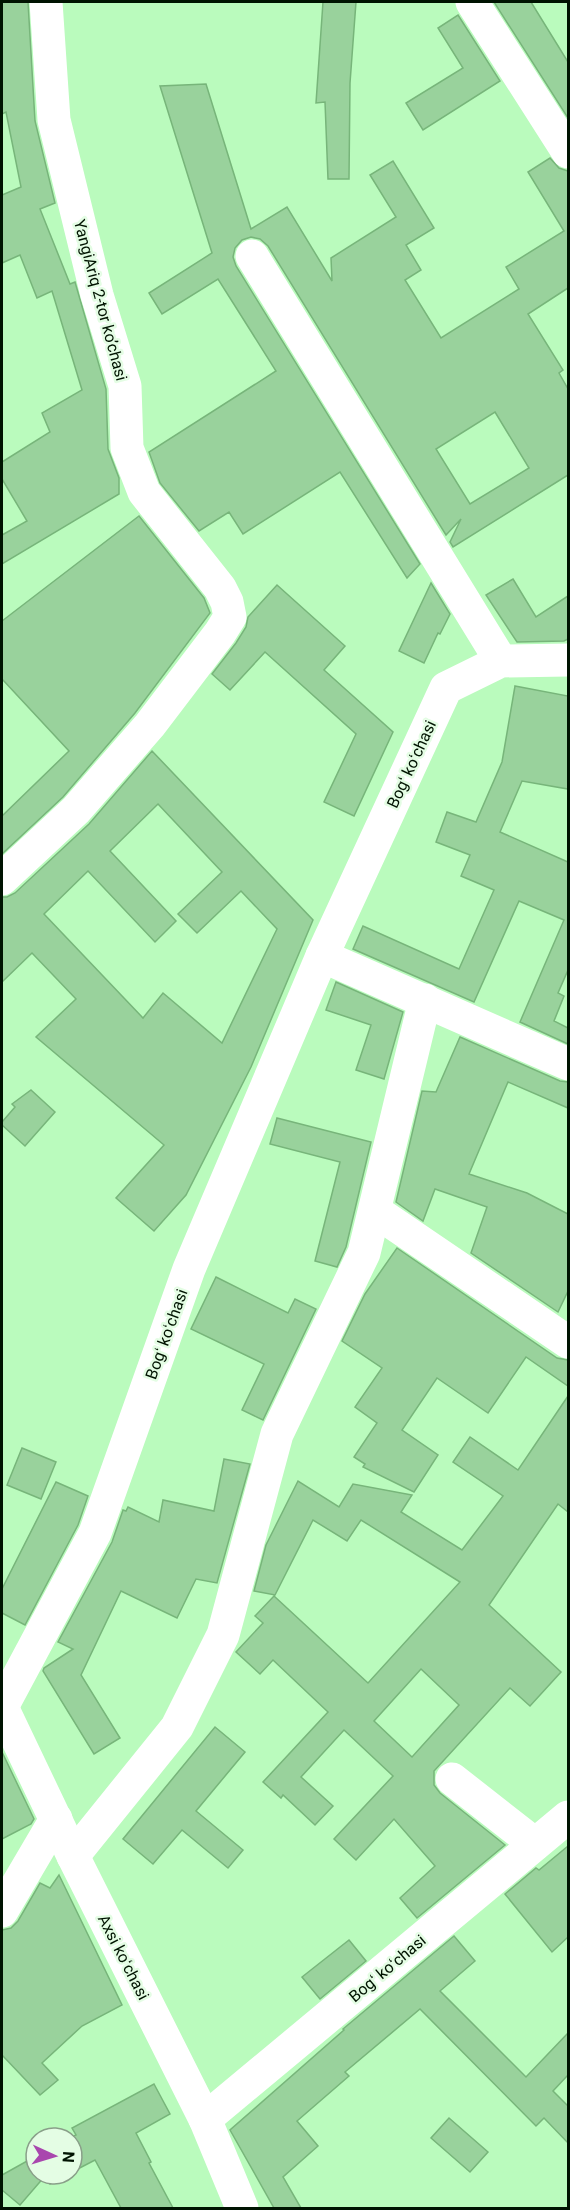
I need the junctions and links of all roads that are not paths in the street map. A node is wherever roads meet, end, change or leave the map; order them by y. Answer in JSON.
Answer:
{"nodes":[{"id":1,"x":46,"y":2,"type":"edge"},
{"id":2,"x":472,"y":2,"type":"edge"},
{"id":3,"x":568,"y":152,"type":"edge"},
{"id":4,"x":252,"y":256,"type":"dead end"},
{"id":5,"x":568,"y":660,"type":"edge"},
{"id":6,"x":501,"y":661,"type":"junction"},
{"id":7,"x":2,"y":879,"type":"edge"},
{"id":8,"x":322,"y":956,"type":"junction"},
{"id":9,"x":425,"y":1000,"type":"junction"},
{"id":10,"x":568,"y":1064,"type":"edge"},
{"id":11,"x":375,"y":1211,"type":"junction"},
{"id":12,"x":568,"y":1342,"type":"edge"},
{"id":13,"x":2,"y":1707,"type":"edge"},
{"id":14,"x":452,"y":1779,"type":"dead end"},
{"id":15,"x":568,"y":1817,"type":"edge"},
{"id":16,"x":56,"y":1819,"type":"junction"},
{"id":17,"x":535,"y":1844,"type":"junction"},
{"id":18,"x":73,"y":1856,"type":"junction"},
{"id":19,"x":2,"y":1911,"type":"edge"},
{"id":20,"x":205,"y":2119,"type":"junction"},
{"id":21,"x":242,"y":2208,"type":"edge"}],
"edges":[{"from":1,"to":7,"type":"street","name":"YangiАriq 2-tor koʼchasi"},
{"from":2,"to":3,"type":"street"},
{"from":4,"to":6,"type":"street"},
{"from":5,"to":6,"type":"street","name":"Bogʻ koʻchasi"},
{"from":6,"to":8,"type":"street","name":"Bogʻ koʻchasi"},
{"from":8,"to":9,"type":"street"},
{"from":8,"to":13,"type":"street","name":"Bogʻ koʻchasi"},
{"from":9,"to":10,"type":"street"},
{"from":9,"to":11,"type":"street"},
{"from":11,"to":12,"type":"street"},
{"from":11,"to":18,"type":"street"},
{"from":13,"to":16,"type":"street","name":"Axsi koʻchasi"},
{"from":14,"to":17,"type":"street"},
{"from":15,"to":17,"type":"street","name":"Bogʻ koʻchasi"},
{"from":16,"to":18,"type":"street","name":"Axsi koʻchasi"},
{"from":16,"to":19,"type":"street"},
{"from":17,"to":20,"type":"street","name":"Bogʻ koʻchasi"},
{"from":18,"to":20,"type":"street","name":"Axsi koʻchasi"},
{"from":20,"to":21,"type":"street","name":"Axsi koʻchasi"}]}
